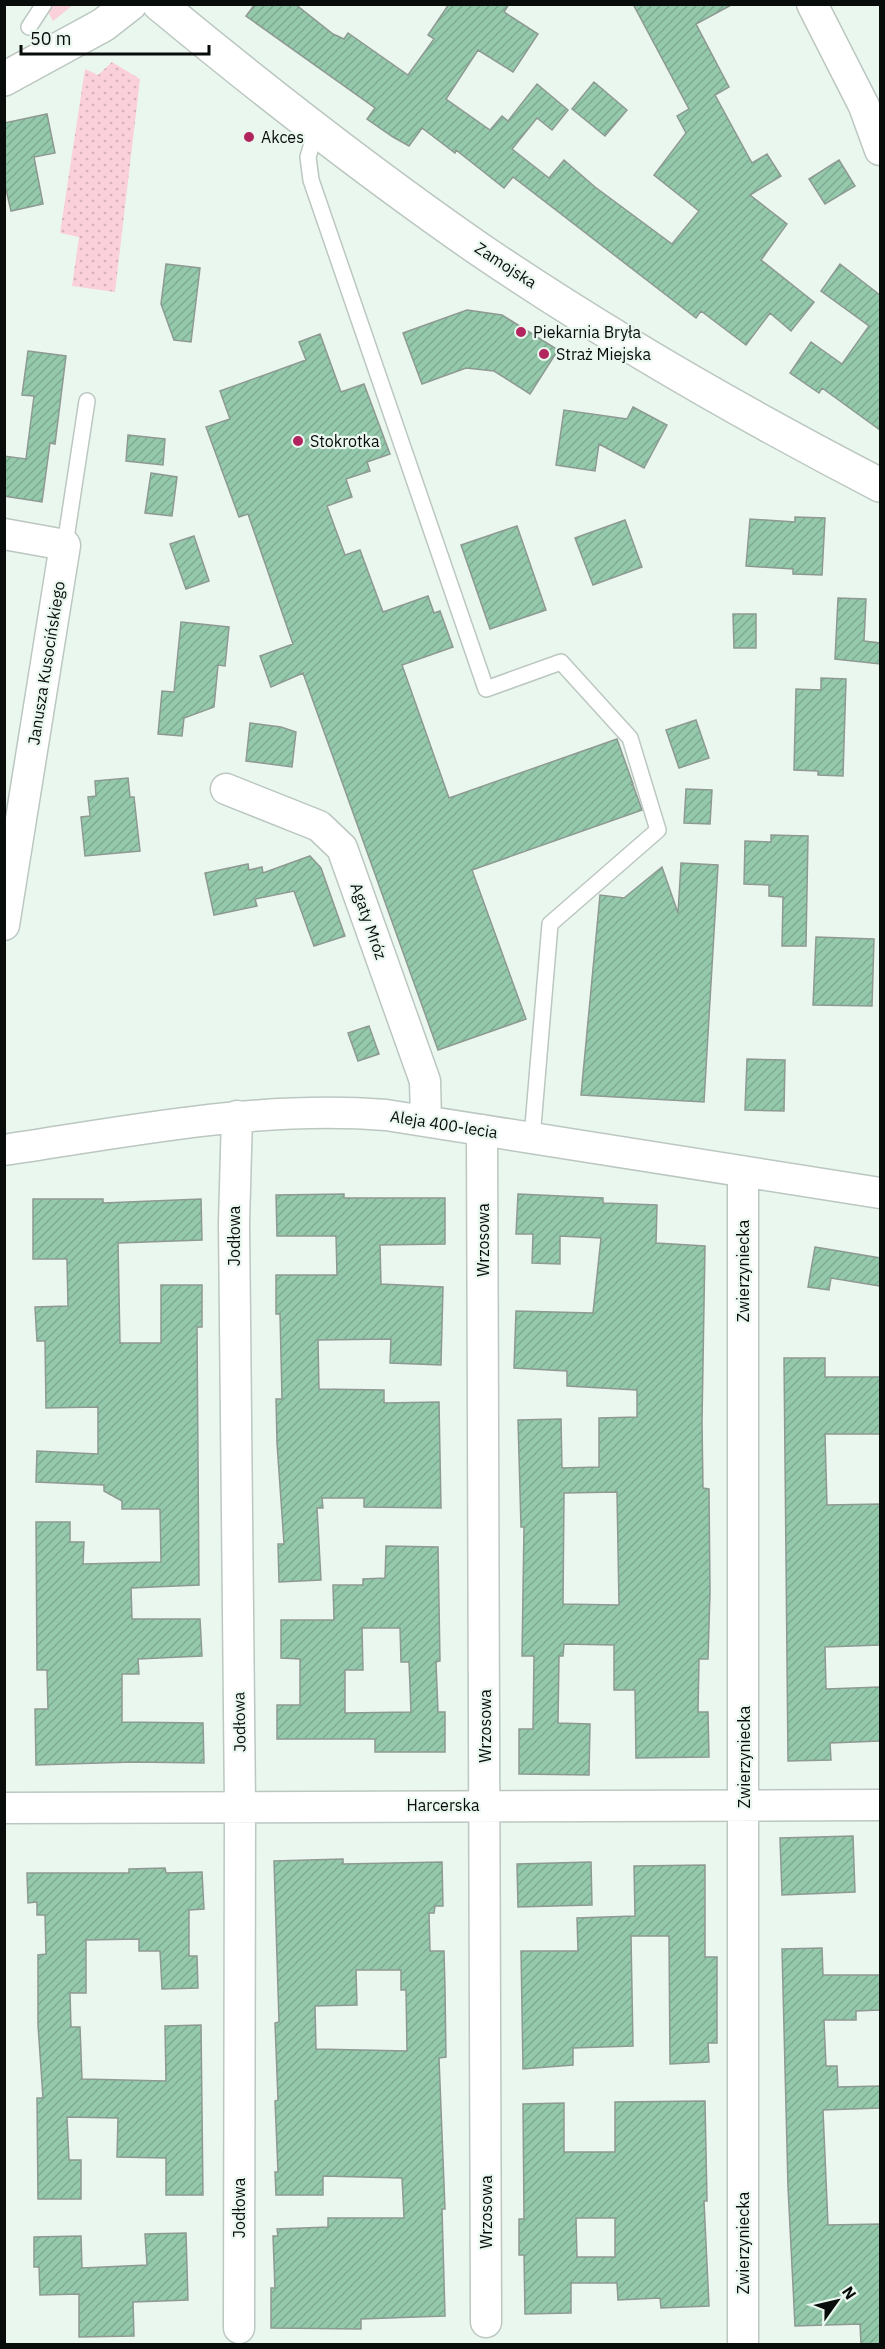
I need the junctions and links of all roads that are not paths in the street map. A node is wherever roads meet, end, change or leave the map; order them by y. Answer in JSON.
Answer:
{"nodes":[{"id":1,"x":44,"y":4,"type":"edge"},
{"id":2,"x":130,"y":4,"type":"edge"},
{"id":3,"x":159,"y":4,"type":"edge"},
{"id":4,"x":812,"y":4,"type":"edge"},
{"id":5,"x":30,"y":27,"type":"dead end"},
{"id":6,"x":4,"y":79,"type":"edge"},
{"id":7,"x":316,"y":130,"type":"junction"},
{"id":8,"x":880,"y":150,"type":"edge"},
{"id":9,"x":87,"y":401,"type":"dead end"},
{"id":10,"x":880,"y":485,"type":"edge"},
{"id":11,"x":4,"y":534,"type":"edge"},
{"id":12,"x":65,"y":545,"type":"junction"},
{"id":13,"x":226,"y":789,"type":"dead end"},
{"id":14,"x":4,"y":925,"type":"edge"},
{"id":15,"x":237,"y":1116,"type":"junction"},
{"id":16,"x":426,"y":1121,"type":"junction"},
{"id":17,"x":483,"y":1130,"type":"junction"},
{"id":18,"x":532,"y":1138,"type":"junction"},
{"id":19,"x":4,"y":1150,"type":"edge"},
{"id":20,"x":743,"y":1172,"type":"junction"},
{"id":21,"x":880,"y":1194,"type":"edge"},
{"id":22,"x":485,"y":1804,"type":"junction"},
{"id":23,"x":880,"y":1804,"type":"edge"},
{"id":24,"x":240,"y":1806,"type":"junction"},
{"id":25,"x":744,"y":1806,"type":"junction"},
{"id":26,"x":4,"y":1808,"type":"edge"},
{"id":27,"x":486,"y":2322,"type":"dead end"},
{"id":28,"x":239,"y":2328,"type":"dead end"},
{"id":29,"x":743,"y":2342,"type":"dead end"}],
"edges":[{"from":1,"to":5,"type":"lane"},
{"from":2,"to":6,"type":"street"},
{"from":3,"to":7,"type":"street","name":"Zamojska"},
{"from":4,"to":8,"type":"street"},
{"from":7,"to":10,"type":"street","name":"Zamojska"},
{"from":7,"to":18,"type":"lane"},
{"from":9,"to":12,"type":"lane","name":"Janusza Kusocińskiego"},
{"from":11,"to":12,"type":"street"},
{"from":12,"to":14,"type":"street","name":"Janusza Kusocińskiego"},
{"from":13,"to":16,"type":"street","name":"Agaty Mróz"},
{"from":15,"to":16,"type":"street","name":"Aleja 400-lecia"},
{"from":15,"to":19,"type":"street","name":"Aleja 400-lecia"},
{"from":15,"to":24,"type":"street","name":"Jodłowa"},
{"from":16,"to":17,"type":"street","name":"Aleja 400-lecia"},
{"from":17,"to":18,"type":"street","name":"Aleja 400-lecia"},
{"from":17,"to":22,"type":"street","name":"Wrzosowa"},
{"from":18,"to":20,"type":"street","name":"Aleja 400-lecia"},
{"from":20,"to":21,"type":"street","name":"Aleja 400-lecia"},
{"from":20,"to":25,"type":"street","name":"Zwierzyniecka"},
{"from":22,"to":24,"type":"street","name":"Harcerska"},
{"from":22,"to":25,"type":"street","name":"Harcerska"},
{"from":22,"to":27,"type":"street","name":"Wrzosowa"},
{"from":23,"to":25,"type":"street","name":"Harcerska"},
{"from":24,"to":26,"type":"street","name":"Harcerska"},
{"from":24,"to":28,"type":"street","name":"Jodłowa"},
{"from":25,"to":29,"type":"street","name":"Zwierzyniecka"}]}
